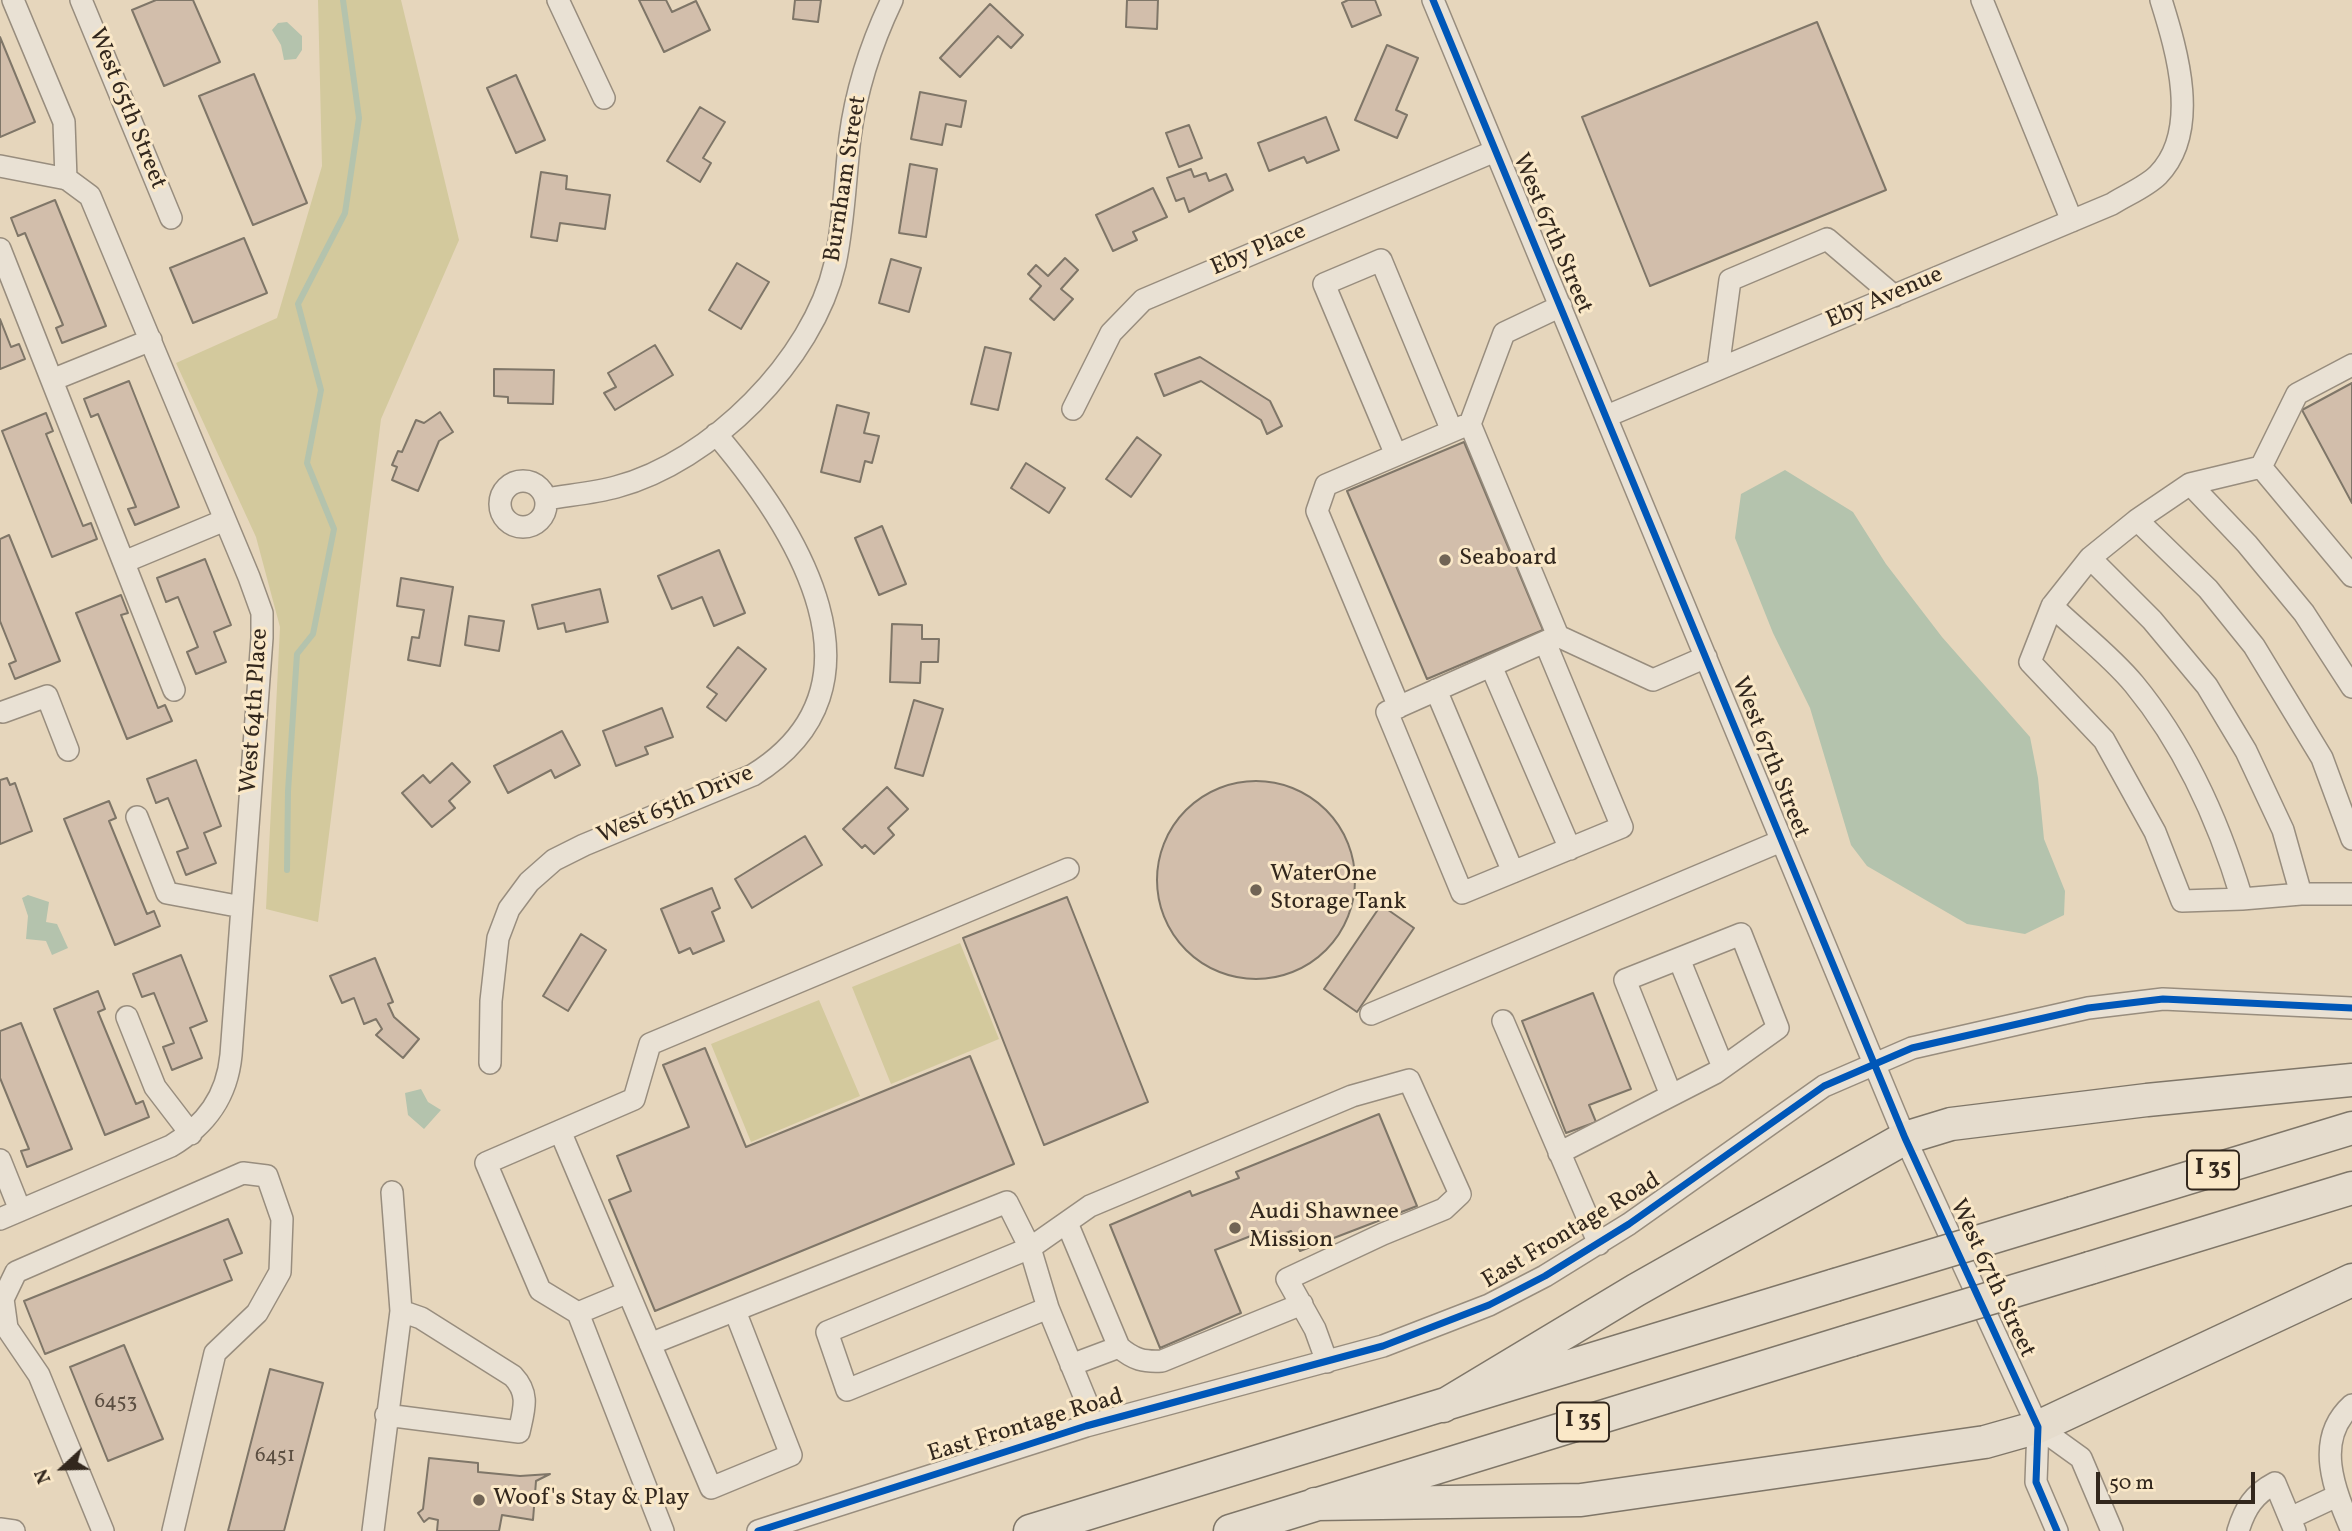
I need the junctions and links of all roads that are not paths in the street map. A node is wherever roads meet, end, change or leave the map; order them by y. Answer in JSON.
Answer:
{"nodes":[{"id":1,"x":13,"y":0,"type":"edge"},
{"id":2,"x":81,"y":0,"type":"edge"},
{"id":3,"x":558,"y":0,"type":"edge"},
{"id":4,"x":892,"y":0,"type":"edge"},
{"id":5,"x":1433,"y":0,"type":"edge"},
{"id":6,"x":1982,"y":0,"type":"edge"},
{"id":7,"x":2161,"y":0,"type":"edge"},
{"id":8,"x":604,"y":98,"type":"dead end"},
{"id":9,"x":1495,"y":151,"type":"junction"},
{"id":10,"x":0,"y":166,"type":"edge"},
{"id":11,"x":66,"y":179,"type":"junction"},
{"id":12,"x":171,"y":218,"type":"dead end"},
{"id":13,"x":2072,"y":221,"type":"junction"},
{"id":14,"x":0,"y":249,"type":"edge"},
{"id":15,"x":1894,"y":296,"type":"junction"},
{"id":16,"x":1561,"y":306,"type":"junction"},
{"id":17,"x":151,"y":340,"type":"junction"},
{"id":18,"x":2352,"y":365,"type":"edge"},
{"id":19,"x":1718,"y":369,"type":"junction"},
{"id":20,"x":52,"y":380,"type":"junction"},
{"id":21,"x":1073,"y":409,"type":"dead end"},
{"id":22,"x":1607,"y":416,"type":"junction"},
{"id":23,"x":1461,"y":427,"type":"junction"},
{"id":24,"x":716,"y":434,"type":"junction"},
{"id":25,"x":1396,"y":455,"type":"junction"},
{"id":26,"x":2261,"y":467,"type":"junction"},
{"id":27,"x":2190,"y":484,"type":"junction"},
{"id":28,"x":547,"y":499,"type":"dead end"},
{"id":29,"x":225,"y":520,"type":"junction"},
{"id":30,"x":2137,"y":520,"type":"junction"},
{"id":31,"x":2090,"y":558,"type":"junction"},
{"id":32,"x":124,"y":562,"type":"junction"},
{"id":33,"x":2352,"y":576,"type":"edge"},
{"id":34,"x":2052,"y":606,"type":"junction"},
{"id":35,"x":1551,"y":639,"type":"junction"},
{"id":36,"x":1706,"y":657,"type":"junction"},
{"id":37,"x":1491,"y":666,"type":"junction"},
{"id":38,"x":2352,"y":687,"type":"edge"},
{"id":39,"x":174,"y":690,"type":"dead end"},
{"id":40,"x":1436,"y":690,"type":"junction"},
{"id":41,"x":1399,"y":706,"type":"junction"},
{"id":42,"x":1,"y":710,"type":"edge"},
{"id":43,"x":68,"y":750,"type":"dead end"},
{"id":44,"x":137,"y":817,"type":"dead end"},
{"id":45,"x":2352,"y":839,"type":"edge"},
{"id":46,"x":1782,"y":841,"type":"junction"},
{"id":47,"x":1570,"y":849,"type":"junction"},
{"id":48,"x":1068,"y":869,"type":"dead end"},
{"id":49,"x":1513,"y":872,"type":"junction"},
{"id":50,"x":2301,"y":894,"type":"junction"},
{"id":51,"x":2352,"y":894,"type":"edge"},
{"id":52,"x":2242,"y":899,"type":"junction"},
{"id":53,"x":242,"y":907,"type":"junction"},
{"id":54,"x":1679,"y":958,"type":"junction"},
{"id":55,"x":2352,"y":1008,"type":"edge"},
{"id":56,"x":1371,"y":1014,"type":"dead end"},
{"id":57,"x":127,"y":1017,"type":"dead end"},
{"id":58,"x":1503,"y":1021,"type":"dead end"},
{"id":59,"x":490,"y":1063,"type":"dead end"},
{"id":60,"x":1875,"y":1063,"type":"junction"},
{"id":61,"x":1723,"y":1067,"type":"junction"},
{"id":62,"x":2352,"y":1080,"type":"edge"},
{"id":63,"x":1671,"y":1095,"type":"junction"},
{"id":64,"x":2352,"y":1128,"type":"edge"},
{"id":65,"x":560,"y":1131,"type":"junction"},
{"id":66,"x":191,"y":1134,"type":"junction"},
{"id":67,"x":1905,"y":1138,"type":"junction"},
{"id":68,"x":1559,"y":1153,"type":"junction"},
{"id":69,"x":0,"y":1160,"type":"edge"},
{"id":70,"x":2352,"y":1188,"type":"edge"},
{"id":71,"x":392,"y":1192,"type":"dead end"},
{"id":72,"x":20,"y":1210,"type":"junction"},
{"id":73,"x":0,"y":1219,"type":"edge"},
{"id":74,"x":1067,"y":1223,"type":"junction"},
{"id":75,"x":1599,"y":1244,"type":"junction"},
{"id":76,"x":1030,"y":1248,"type":"junction"},
{"id":77,"x":2352,"y":1280,"type":"edge"},
{"id":78,"x":626,"y":1293,"type":"junction"},
{"id":79,"x":1302,"y":1304,"type":"junction"},
{"id":80,"x":1048,"y":1308,"type":"junction"},
{"id":81,"x":401,"y":1311,"type":"junction"},
{"id":82,"x":735,"y":1311,"type":"junction"},
{"id":83,"x":578,"y":1313,"type":"junction"},
{"id":84,"x":650,"y":1344,"type":"junction"},
{"id":85,"x":1119,"y":1347,"type":"junction"},
{"id":86,"x":1327,"y":1363,"type":"junction"},
{"id":87,"x":1071,"y":1365,"type":"junction"},
{"id":88,"x":2352,"y":1405,"type":"edge"},
{"id":89,"x":1443,"y":1406,"type":"junction"},
{"id":90,"x":386,"y":1415,"type":"junction"},
{"id":91,"x":1086,"y":1426,"type":"junction"},
{"id":92,"x":2038,"y":1427,"type":"junction"},
{"id":93,"x":2337,"y":1496,"type":"junction"},
{"id":94,"x":1315,"y":1504,"type":"junction"},
{"id":95,"x":2292,"y":1524,"type":"edge"},
{"id":96,"x":0,"y":1529,"type":"edge"},
{"id":97,"x":14,"y":1531,"type":"edge"},
{"id":98,"x":103,"y":1531,"type":"edge"},
{"id":99,"x":173,"y":1531,"type":"edge"},
{"id":100,"x":373,"y":1531,"type":"edge"},
{"id":101,"x":663,"y":1531,"type":"edge"},
{"id":102,"x":758,"y":1531,"type":"edge"},
{"id":103,"x":1030,"y":1531,"type":"edge"},
{"id":104,"x":1230,"y":1531,"type":"edge"},
{"id":105,"x":2057,"y":1531,"type":"edge"},
{"id":106,"x":2112,"y":1531,"type":"edge"},
{"id":107,"x":2238,"y":1531,"type":"edge"},
{"id":108,"x":2352,"y":1531,"type":"edge"}],
"edges":[{"from":1,"to":11,"type":"street"},
{"from":2,"to":12,"type":"street","name":"West 65th Street"},
{"from":3,"to":8,"type":"street"},
{"from":4,"to":24,"type":"street","name":"Burnham Street"},
{"from":5,"to":9,"type":"street","name":"West 67th Street"},
{"from":6,"to":13,"type":"street"},
{"from":7,"to":13,"type":"street","name":"Eby Avenue"},
{"from":9,"to":16,"type":"street","name":"West 67th Street"},
{"from":9,"to":21,"type":"street","name":"Eby Place"},
{"from":10,"to":11,"type":"street","name":"West 64th Place"},
{"from":11,"to":17,"type":"street","name":"West 64th Place"},
{"from":13,"to":15,"type":"street","name":"Eby Avenue"},
{"from":14,"to":20,"type":"street"},
{"from":15,"to":19,"type":"street","name":"Eby Avenue"},
{"from":15,"to":19,"type":"street"},
{"from":16,"to":22,"type":"street","name":"West 67th Street"},
{"from":16,"to":23,"type":"street"},
{"from":17,"to":20,"type":"street"},
{"from":17,"to":29,"type":"street","name":"West 64th Place"},
{"from":18,"to":26,"type":"street"},
{"from":19,"to":22,"type":"street","name":"Eby Avenue"},
{"from":20,"to":32,"type":"street"},
{"from":22,"to":36,"type":"street","name":"West 67th Street"},
{"from":23,"to":25,"type":"street"},
{"from":23,"to":25,"type":"street"},
{"from":23,"to":35,"type":"street"},
{"from":24,"to":28,"type":"street","name":"Burnham Street"},
{"from":24,"to":59,"type":"street","name":"West 65th Drive"},
{"from":25,"to":41,"type":"street"},
{"from":26,"to":27,"type":"street"},
{"from":26,"to":33,"type":"street"},
{"from":27,"to":30,"type":"street"},
{"from":27,"to":38,"type":"street"},
{"from":29,"to":32,"type":"street"},
{"from":29,"to":53,"type":"street","name":"West 64th Place"},
{"from":30,"to":31,"type":"street"},
{"from":30,"to":45,"type":"street"},
{"from":31,"to":34,"type":"street"},
{"from":31,"to":50,"type":"street"},
{"from":32,"to":39,"type":"street"},
{"from":34,"to":52,"type":"street"},
{"from":34,"to":52,"type":"street"},
{"from":35,"to":36,"type":"street"},
{"from":35,"to":37,"type":"street"},
{"from":35,"to":47,"type":"street"},
{"from":36,"to":46,"type":"street","name":"West 67th Street"},
{"from":37,"to":40,"type":"street"},
{"from":37,"to":47,"type":"street"},
{"from":40,"to":41,"type":"street"},
{"from":40,"to":49,"type":"street"},
{"from":41,"to":49,"type":"street"},
{"from":42,"to":43,"type":"street"},
{"from":44,"to":53,"type":"street"},
{"from":46,"to":56,"type":"street"},
{"from":46,"to":60,"type":"street","name":"West 67th Street"},
{"from":47,"to":49,"type":"street"},
{"from":48,"to":65,"type":"street"},
{"from":50,"to":51,"type":"street"},
{"from":50,"to":52,"type":"street"},
{"from":53,"to":66,"type":"street","name":"West 64th Place"},
{"from":54,"to":61,"type":"street"},
{"from":54,"to":61,"type":"street"},
{"from":54,"to":63,"type":"street"},
{"from":55,"to":60,"type":"street","name":"East Frontage Road"},
{"from":57,"to":66,"type":"street"},
{"from":58,"to":68,"type":"street"},
{"from":60,"to":67,"type":"street","name":"West 67th Street"},
{"from":60,"to":75,"type":"street","name":"East Frontage Road"},
{"from":61,"to":63,"type":"street"},
{"from":62,"to":67,"type":"highway"},
{"from":63,"to":68,"type":"street"},
{"from":64,"to":89,"type":"highway","number":"I 35","bridge":true},
{"from":65,"to":78,"type":"street"},
{"from":65,"to":83,"type":"street"},
{"from":66,"to":72,"type":"street","name":"West 64th Place"},
{"from":67,"to":89,"type":"highway"},
{"from":67,"to":92,"type":"street","name":"West 67th Street"},
{"from":68,"to":75,"type":"street"},
{"from":69,"to":72,"type":"street"},
{"from":70,"to":94,"type":"highway","number":"I 35","bridge":true},
{"from":71,"to":81,"type":"street"},
{"from":72,"to":73,"type":"street","name":"West 64th Place"},
{"from":74,"to":76,"type":"street"},
{"from":74,"to":79,"type":"street"},
{"from":74,"to":85,"type":"street"},
{"from":75,"to":86,"type":"street","name":"East Frontage Road"},
{"from":76,"to":80,"type":"street"},
{"from":76,"to":80,"type":"street"},
{"from":76,"to":82,"type":"street"},
{"from":77,"to":92,"type":"highway"},
{"from":78,"to":83,"type":"street"},
{"from":78,"to":84,"type":"street"},
{"from":79,"to":85,"type":"street"},
{"from":79,"to":86,"type":"street"},
{"from":80,"to":87,"type":"street"},
{"from":81,"to":90,"type":"street"},
{"from":81,"to":90,"type":"street"},
{"from":82,"to":84,"type":"street"},
{"from":82,"to":84,"type":"street"},
{"from":83,"to":101,"type":"street"},
{"from":85,"to":87,"type":"street"},
{"from":86,"to":91,"type":"street","name":"East Frontage Road"},
{"from":87,"to":91,"type":"street"},
{"from":88,"to":93,"type":"street"},
{"from":89,"to":103,"type":"highway","number":"I 35"},
{"from":90,"to":100,"type":"street"},
{"from":91,"to":102,"type":"street","name":"East Frontage Road"},
{"from":92,"to":94,"type":"highway"},
{"from":92,"to":105,"type":"street","name":"West 67th Street"},
{"from":92,"to":106,"type":"street","name":"West 67th Street"},
{"from":93,"to":95,"type":"street"},
{"from":93,"to":108,"type":"street"},
{"from":94,"to":104,"type":"highway","number":"I 35"},
{"from":95,"to":107,"type":"street"},
{"from":96,"to":97,"type":"street"},
{"from":98,"to":99,"type":"street"}]}
